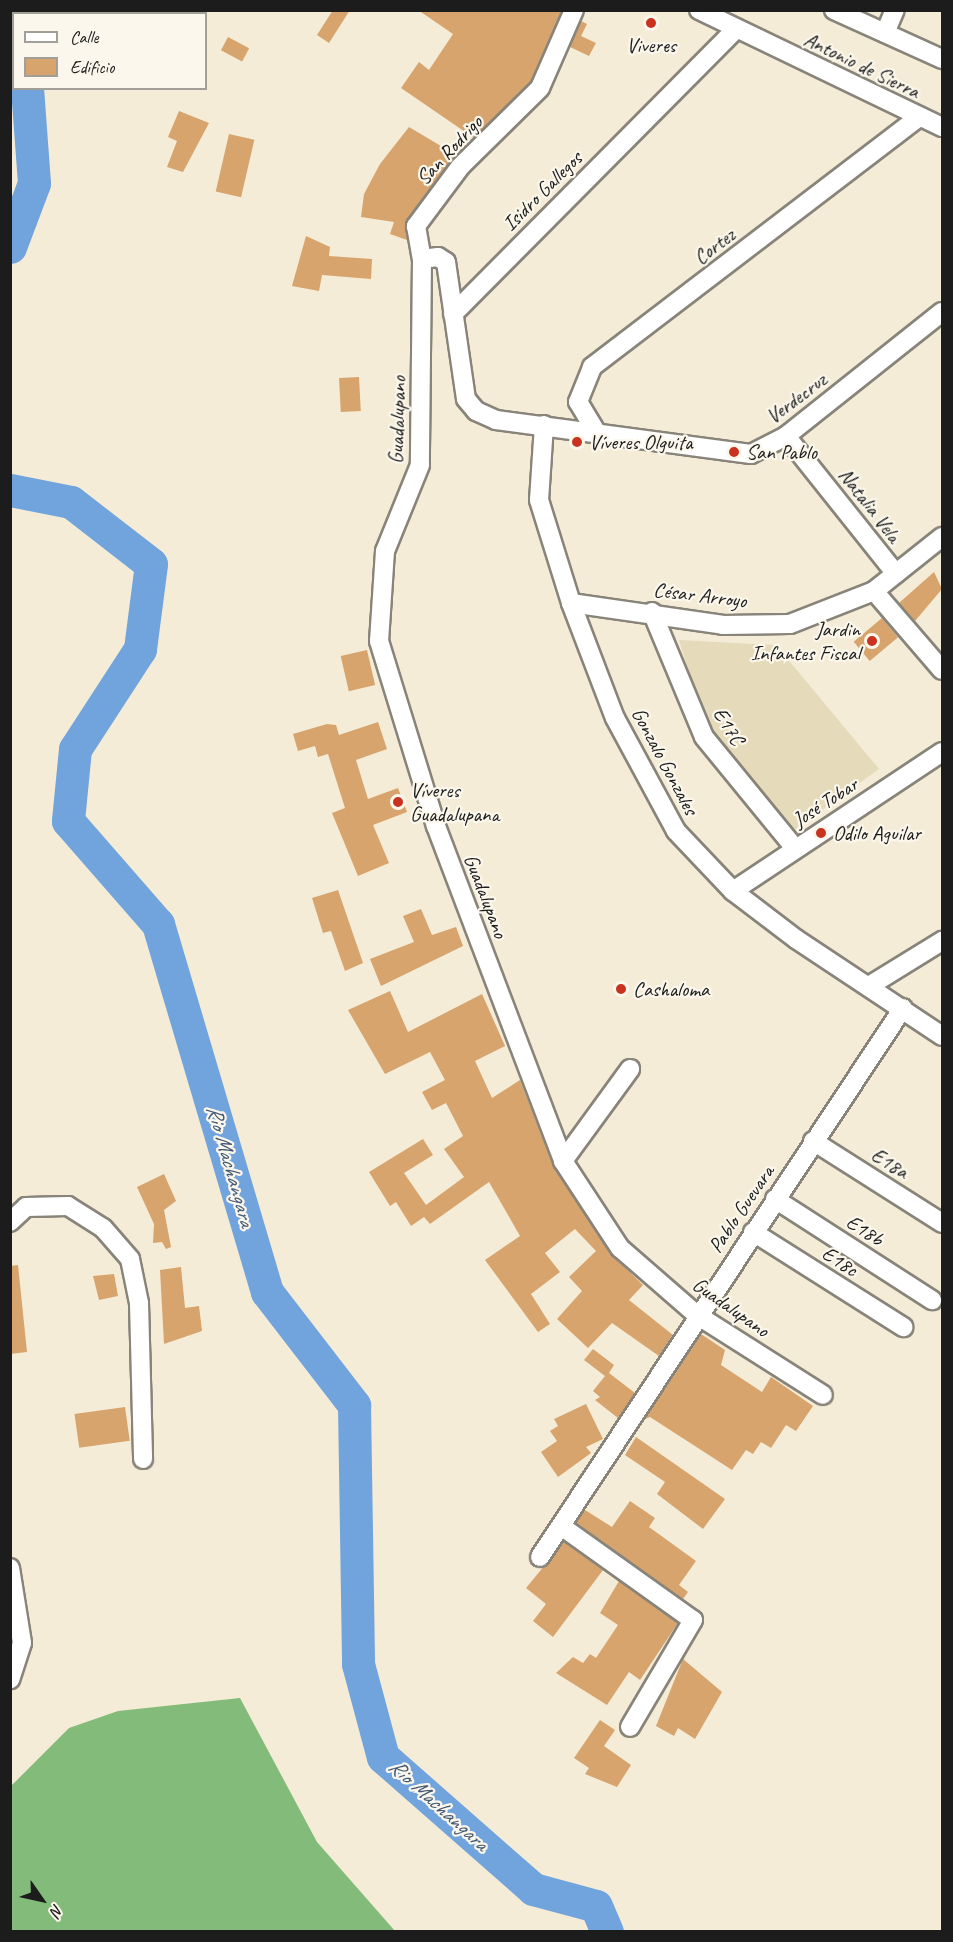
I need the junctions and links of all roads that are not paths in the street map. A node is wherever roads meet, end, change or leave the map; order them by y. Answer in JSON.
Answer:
{"nodes":[{"id":1,"x":574,"y":10,"type":"edge"},
{"id":2,"x":699,"y":10,"type":"edge"},
{"id":3,"x":834,"y":10,"type":"edge"},
{"id":4,"x":895,"y":10,"type":"edge"},
{"id":5,"x":736,"y":29,"type":"junction"},
{"id":6,"x":885,"y":33,"type":"junction"},
{"id":7,"x":942,"y":59,"type":"edge"},
{"id":8,"x":919,"y":117,"type":"junction"},
{"id":9,"x":942,"y":127,"type":"edge"},
{"id":10,"x":422,"y":259,"type":"junction"},
{"id":11,"x":942,"y":312,"type":"edge"},
{"id":12,"x":453,"y":314,"type":"junction"},
{"id":13,"x":544,"y":425,"type":"junction"},
{"id":14,"x":595,"y":430,"type":"junction"},
{"id":15,"x":786,"y":436,"type":"junction"},
{"id":16,"x":942,"y":537,"type":"edge"},
{"id":17,"x":896,"y":574,"type":"junction"},
{"id":18,"x":874,"y":591,"type":"junction"},
{"id":19,"x":571,"y":603,"type":"junction"},
{"id":20,"x":652,"y":612,"type":"junction"},
{"id":21,"x":942,"y":670,"type":"edge"},
{"id":22,"x":942,"y":752,"type":"edge"},
{"id":23,"x":795,"y":848,"type":"junction"},
{"id":24,"x":733,"y":891,"type":"junction"},
{"id":25,"x":942,"y":941,"type":"edge"},
{"id":26,"x":869,"y":986,"type":"junction"},
{"id":27,"x":903,"y":1008,"type":"junction"},
{"id":28,"x":942,"y":1036,"type":"edge"},
{"id":29,"x":630,"y":1069,"type":"dead end"},
{"id":30,"x":813,"y":1141,"type":"junction"},
{"id":31,"x":563,"y":1161,"type":"junction"},
{"id":32,"x":775,"y":1199,"type":"junction"},
{"id":33,"x":10,"y":1222,"type":"edge"},
{"id":34,"x":942,"y":1223,"type":"edge"},
{"id":35,"x":753,"y":1232,"type":"junction"},
{"id":36,"x":932,"y":1300,"type":"dead end"},
{"id":37,"x":697,"y":1315,"type":"junction"},
{"id":38,"x":903,"y":1327,"type":"dead end"},
{"id":39,"x":823,"y":1395,"type":"dead end"},
{"id":40,"x":143,"y":1459,"type":"dead end"},
{"id":41,"x":561,"y":1526,"type":"junction"},
{"id":42,"x":540,"y":1557,"type":"dead end"},
{"id":43,"x":10,"y":1568,"type":"edge"},
{"id":44,"x":10,"y":1679,"type":"edge"},
{"id":45,"x":630,"y":1727,"type":"dead end"}],
"edges":[{"from":1,"to":10,"type":"street","name":"San Rodrigo"},
{"from":2,"to":5,"type":"street","name":"Antonio de Sierra"},
{"from":3,"to":6,"type":"street"},
{"from":4,"to":6,"type":"street"},
{"from":5,"to":8,"type":"street","name":"Antonio de Sierra"},
{"from":5,"to":12,"type":"street","name":"Isidro Gallegos"},
{"from":6,"to":7,"type":"street"},
{"from":8,"to":9,"type":"street","name":"Antonio de Sierra"},
{"from":8,"to":14,"type":"street","name":"Cortez"},
{"from":10,"to":12,"type":"street"},
{"from":10,"to":31,"type":"street","name":"Guadalupano"},
{"from":11,"to":15,"type":"street","name":"Verdecruz"},
{"from":12,"to":13,"type":"street","name":"Verdecruz"},
{"from":13,"to":14,"type":"street","name":"Verdecruz"},
{"from":13,"to":19,"type":"street","name":"Gonzalo Gonzales"},
{"from":14,"to":15,"type":"street","name":"Verdecruz"},
{"from":15,"to":17,"type":"street","name":"Natalia Vela"},
{"from":16,"to":17,"type":"street","name":"César Arroyo"},
{"from":17,"to":18,"type":"street","name":"César Arroyo"},
{"from":18,"to":20,"type":"street","name":"César Arroyo"},
{"from":18,"to":21,"type":"street"},
{"from":19,"to":20,"type":"street","name":"César Arroyo"},
{"from":19,"to":24,"type":"street","name":"Gonzalo Gonzales"},
{"from":20,"to":23,"type":"street","name":"E17C"},
{"from":22,"to":23,"type":"street","name":"José Tobar"},
{"from":23,"to":24,"type":"street","name":"José Tobar"},
{"from":24,"to":26,"type":"street","name":"Gonzalo Gonzales"},
{"from":25,"to":26,"type":"street"},
{"from":26,"to":27,"type":"street","name":"Gonzalo Gonzales"},
{"from":27,"to":28,"type":"street","name":"Gonzalo Gonzales"},
{"from":27,"to":30,"type":"street","name":"Pablo Guevara"},
{"from":29,"to":31,"type":"street"},
{"from":30,"to":32,"type":"street","name":"Pablo Guevara"},
{"from":30,"to":34,"type":"street","name":"E18a"},
{"from":31,"to":37,"type":"street","name":"Guadalupano"},
{"from":32,"to":35,"type":"street","name":"Pablo Guevara"},
{"from":32,"to":36,"type":"street","name":"E18b"},
{"from":33,"to":40,"type":"street"},
{"from":35,"to":37,"type":"street","name":"Pablo Guevara"},
{"from":35,"to":38,"type":"street","name":"E18c"},
{"from":37,"to":39,"type":"street","name":"Guadalupano"},
{"from":37,"to":41,"type":"street","name":"Pablo Guevara"},
{"from":41,"to":42,"type":"street","name":"Pablo Guevara"},
{"from":41,"to":45,"type":"street"},
{"from":43,"to":44,"type":"street"}]}
